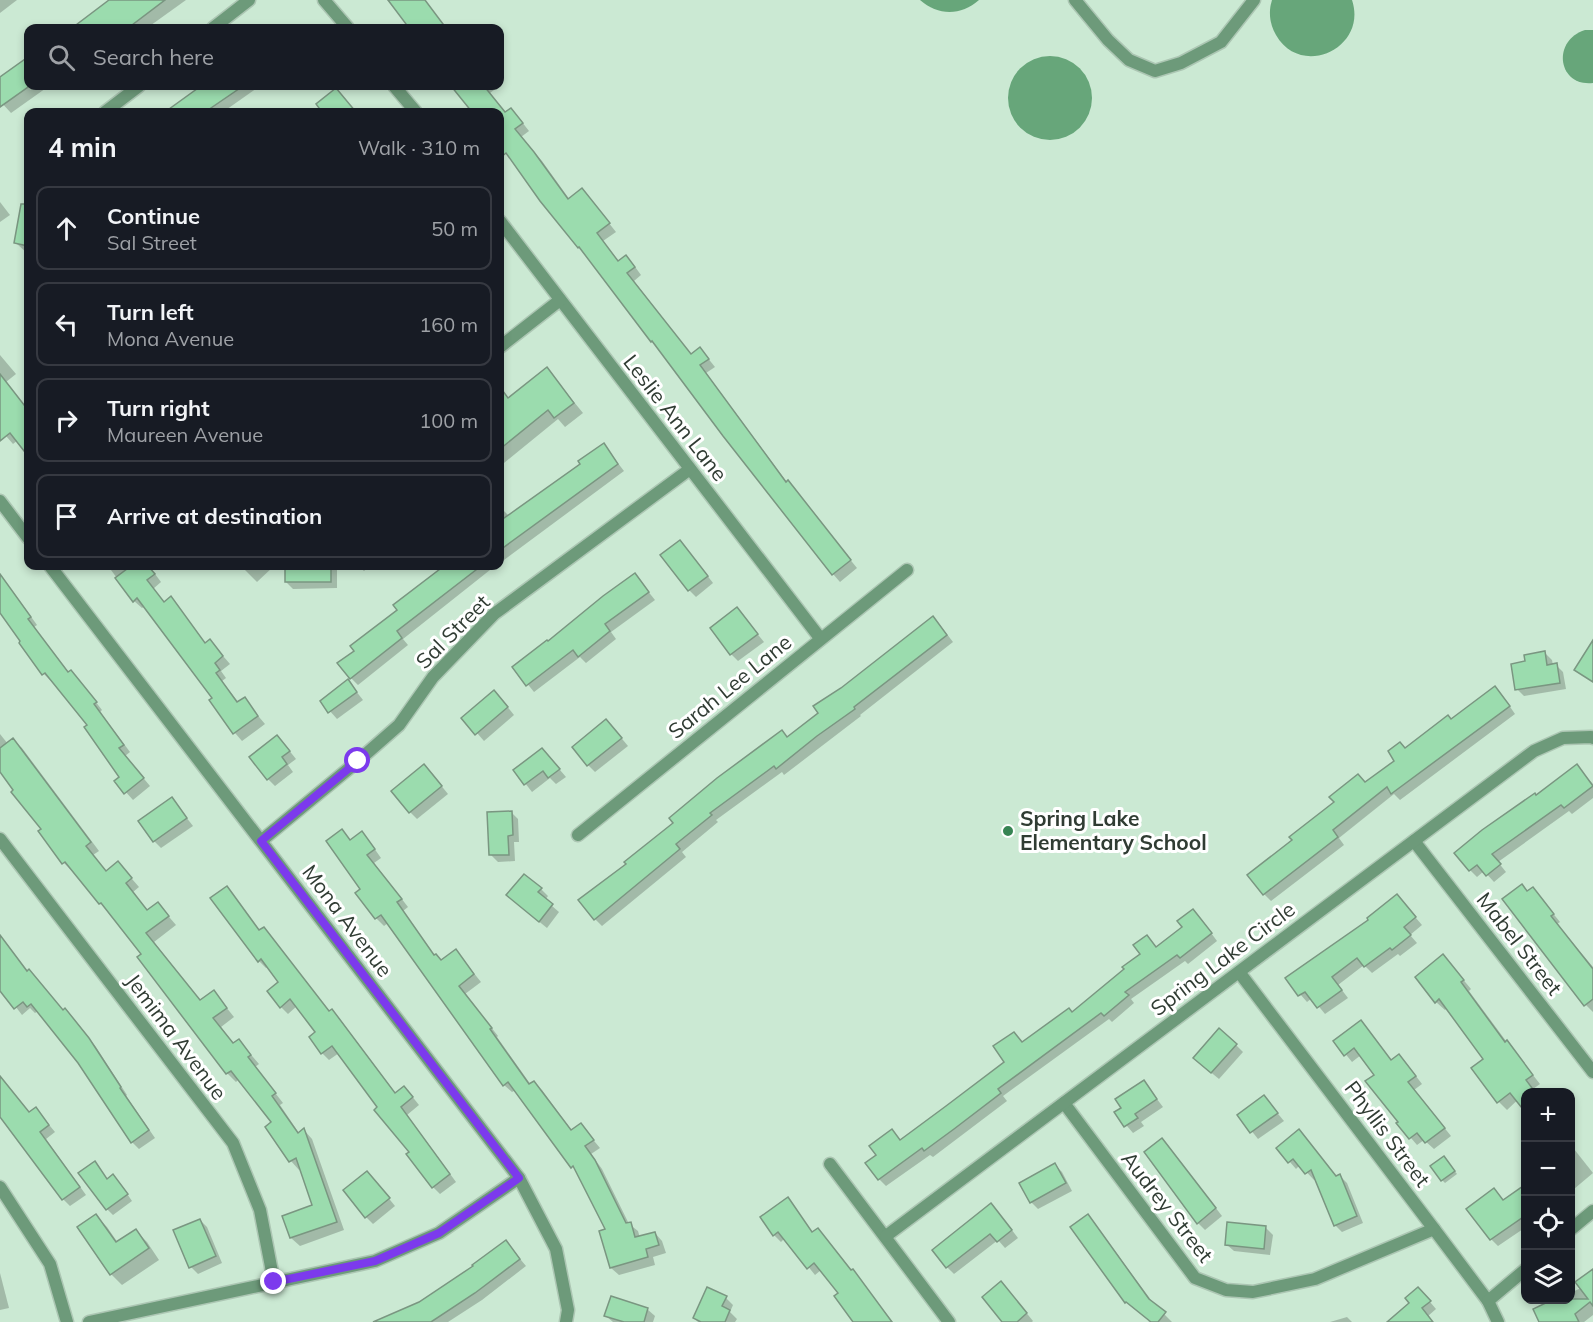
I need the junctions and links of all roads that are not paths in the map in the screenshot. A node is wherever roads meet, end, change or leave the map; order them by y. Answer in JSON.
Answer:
{"nodes":[{"id":1,"x":249,"y":0,"type":"edge"},
{"id":2,"x":324,"y":0,"type":"edge"},
{"id":3,"x":1076,"y":0,"type":"edge"},
{"id":4,"x":1254,"y":0,"type":"edge"},
{"id":5,"x":218,"y":24,"type":"edge"},
{"id":6,"x":345,"y":24,"type":"edge"},
{"id":7,"x":134,"y":90,"type":"edge"},
{"id":8,"x":397,"y":90,"type":"edge"},
{"id":9,"x":110,"y":108,"type":"edge"},
{"id":10,"x":413,"y":108,"type":"edge"},
{"id":11,"x":504,"y":226,"type":"edge"},
{"id":12,"x":560,"y":300,"type":"junction"},
{"id":13,"x":504,"y":344,"type":"edge"},
{"id":14,"x":690,"y":469,"type":"junction"},
{"id":15,"x":0,"y":501,"type":"edge"},
{"id":16,"x":24,"y":533,"type":"edge"},
{"id":17,"x":53,"y":570,"type":"edge"},
{"id":18,"x":908,"y":570,"type":"dead end"},
{"id":19,"x":820,"y":638,"type":"junction"},
{"id":20,"x":1593,"y":738,"type":"edge"},
{"id":21,"x":578,"y":835,"type":"dead end"},
{"id":22,"x":0,"y":839,"type":"edge"},
{"id":23,"x":261,"y":841,"type":"junction"},
{"id":24,"x":1414,"y":841,"type":"junction"},
{"id":25,"x":1239,"y":972,"type":"junction"},
{"id":26,"x":1593,"y":1072,"type":"edge"},
{"id":27,"x":1064,"y":1103,"type":"junction"},
{"id":28,"x":830,"y":1164,"type":"dead end"},
{"id":29,"x":519,"y":1178,"type":"junction"},
{"id":30,"x":0,"y":1187,"type":"edge"},
{"id":31,"x":1593,"y":1211,"type":"edge"},
{"id":32,"x":1575,"y":1226,"type":"edge"},
{"id":33,"x":1434,"y":1228,"type":"junction"},
{"id":34,"x":886,"y":1236,"type":"junction"},
{"id":35,"x":1521,"y":1273,"type":"edge"},
{"id":36,"x":274,"y":1282,"type":"junction"},
{"id":37,"x":1488,"y":1301,"type":"junction"},
{"id":38,"x":67,"y":1322,"type":"edge"},
{"id":39,"x":89,"y":1322,"type":"edge"},
{"id":40,"x":566,"y":1322,"type":"edge"},
{"id":41,"x":950,"y":1322,"type":"edge"},
{"id":42,"x":1498,"y":1322,"type":"edge"}],
"edges":[{"from":1,"to":5,"type":"street"},
{"from":2,"to":6,"type":"street"},
{"from":3,"to":4,"type":"street"},
{"from":7,"to":9,"type":"street"},
{"from":8,"to":10,"type":"street"},
{"from":11,"to":12,"type":"street","name":"Leslie Ann Lane"},
{"from":12,"to":13,"type":"street"},
{"from":12,"to":14,"type":"street","name":"Leslie Ann Lane"},
{"from":14,"to":19,"type":"street","name":"Leslie Ann Lane"},
{"from":14,"to":23,"type":"street","name":"Sal Street"},
{"from":15,"to":16,"type":"street"},
{"from":17,"to":23,"type":"street","name":"Mona Avenue"},
{"from":18,"to":19,"type":"street","name":"Sarah Lee Lane"},
{"from":19,"to":21,"type":"street","name":"Sarah Lee Lane"},
{"from":20,"to":24,"type":"street","name":"Spring Lake Circle"},
{"from":22,"to":36,"type":"street","name":"Jemima Avenue"},
{"from":23,"to":29,"type":"street","name":"Mona Avenue"},
{"from":24,"to":25,"type":"street","name":"Spring Lake Circle"},
{"from":24,"to":26,"type":"street","name":"Mabel Street"},
{"from":25,"to":27,"type":"street","name":"Spring Lake Circle"},
{"from":25,"to":33,"type":"street","name":"Phyllis Street"},
{"from":27,"to":33,"type":"street","name":"Audrey Street"},
{"from":27,"to":34,"type":"street","name":"Spring Lake Circle"},
{"from":28,"to":34,"type":"street"},
{"from":29,"to":36,"type":"street"},
{"from":29,"to":40,"type":"street","name":"Mona Avenue"},
{"from":30,"to":38,"type":"street"},
{"from":31,"to":32,"type":"street"},
{"from":33,"to":37,"type":"street","name":"Phyllis Street"},
{"from":34,"to":41,"type":"street"},
{"from":35,"to":37,"type":"street"},
{"from":36,"to":39,"type":"street"},
{"from":37,"to":42,"type":"street","name":"Phyllis Street"}]}
